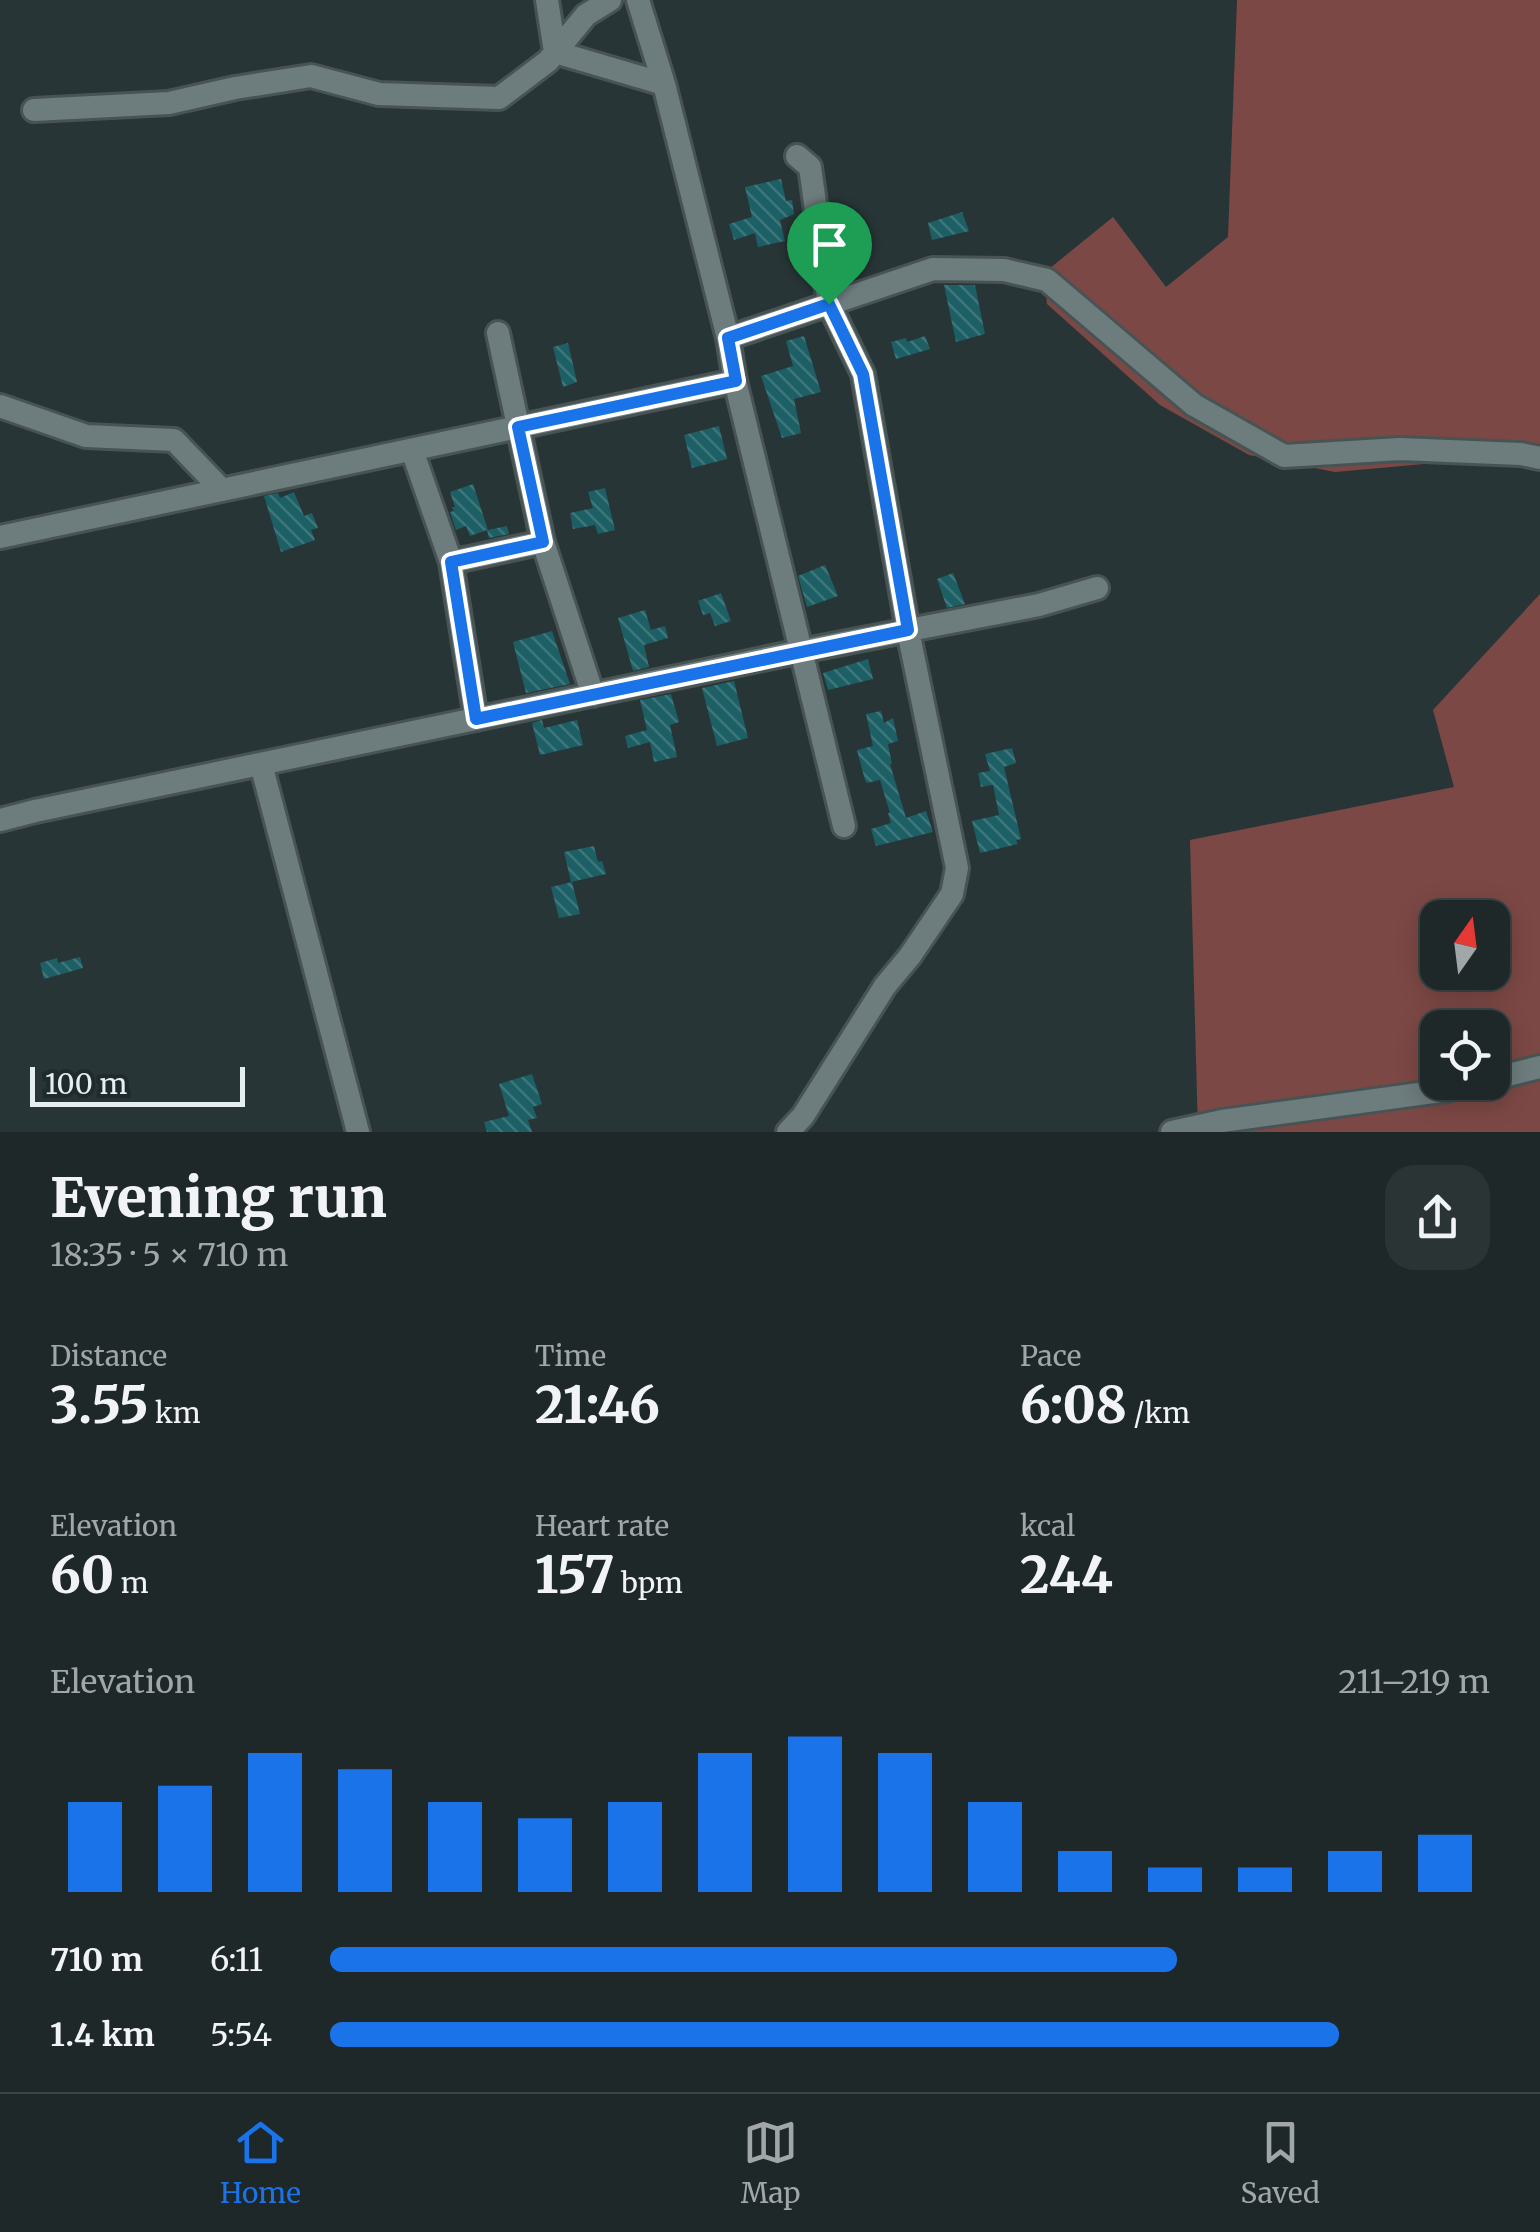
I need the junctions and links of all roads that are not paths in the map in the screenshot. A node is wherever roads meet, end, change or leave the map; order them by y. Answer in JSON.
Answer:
{"nodes":[{"id":1,"x":547,"y":0,"type":"edge"},
{"id":2,"x":610,"y":0,"type":"edge"},
{"id":3,"x":638,"y":0,"type":"edge"},
{"id":4,"x":554,"y":52,"type":"junction"},
{"id":5,"x":664,"y":84,"type":"junction"},
{"id":6,"x":34,"y":110,"type":"dead end"},
{"id":7,"x":797,"y":156,"type":"dead end"},
{"id":8,"x":829,"y":304,"type":"junction"},
{"id":9,"x":498,"y":333,"type":"dead end"},
{"id":10,"x":728,"y":338,"type":"junction"},
{"id":11,"x":736,"y":381,"type":"junction"},
{"id":12,"x":0,"y":406,"type":"edge"},
{"id":13,"x":518,"y":427,"type":"junction"},
{"id":14,"x":412,"y":450,"type":"junction"},
{"id":15,"x":1540,"y":458,"type":"edge"},
{"id":16,"x":222,"y":490,"type":"junction"},
{"id":17,"x":0,"y":537,"type":"edge"},
{"id":18,"x":543,"y":542,"type":"junction"},
{"id":19,"x":451,"y":562,"type":"junction"},
{"id":20,"x":1097,"y":588,"type":"dead end"},
{"id":21,"x":908,"y":630,"type":"junction"},
{"id":22,"x":802,"y":652,"type":"junction"},
{"id":23,"x":592,"y":695,"type":"junction"},
{"id":24,"x":476,"y":719,"type":"junction"},
{"id":25,"x":261,"y":764,"type":"junction"},
{"id":26,"x":0,"y":820,"type":"edge"},
{"id":27,"x":844,"y":826,"type":"dead end"},
{"id":28,"x":1540,"y":1067,"type":"edge"},
{"id":29,"x":1510,"y":1074,"type":"edge"},
{"id":30,"x":1420,"y":1094,"type":"edge"},
{"id":31,"x":358,"y":1132,"type":"edge"},
{"id":32,"x":788,"y":1132,"type":"edge"},
{"id":33,"x":1172,"y":1132,"type":"edge"}],
"edges":[{"from":1,"to":4,"type":"street"},
{"from":2,"to":4,"type":"street"},
{"from":3,"to":5,"type":"street"},
{"from":4,"to":5,"type":"street"},
{"from":4,"to":6,"type":"street"},
{"from":5,"to":10,"type":"street"},
{"from":7,"to":8,"type":"street"},
{"from":8,"to":10,"type":"street"},
{"from":8,"to":15,"type":"street"},
{"from":8,"to":21,"type":"street"},
{"from":9,"to":13,"type":"street"},
{"from":10,"to":11,"type":"street"},
{"from":11,"to":13,"type":"street"},
{"from":11,"to":22,"type":"street"},
{"from":12,"to":16,"type":"street"},
{"from":13,"to":14,"type":"street"},
{"from":13,"to":18,"type":"street"},
{"from":14,"to":16,"type":"street"},
{"from":14,"to":19,"type":"street"},
{"from":16,"to":17,"type":"street"},
{"from":18,"to":19,"type":"street"},
{"from":18,"to":23,"type":"street"},
{"from":19,"to":24,"type":"street"},
{"from":20,"to":21,"type":"street"},
{"from":21,"to":22,"type":"street"},
{"from":21,"to":32,"type":"street"},
{"from":22,"to":23,"type":"street"},
{"from":22,"to":27,"type":"street"},
{"from":23,"to":24,"type":"street"},
{"from":24,"to":25,"type":"street"},
{"from":25,"to":26,"type":"street"},
{"from":25,"to":31,"type":"street"},
{"from":28,"to":29,"type":"street"},
{"from":30,"to":33,"type":"street"}]}
